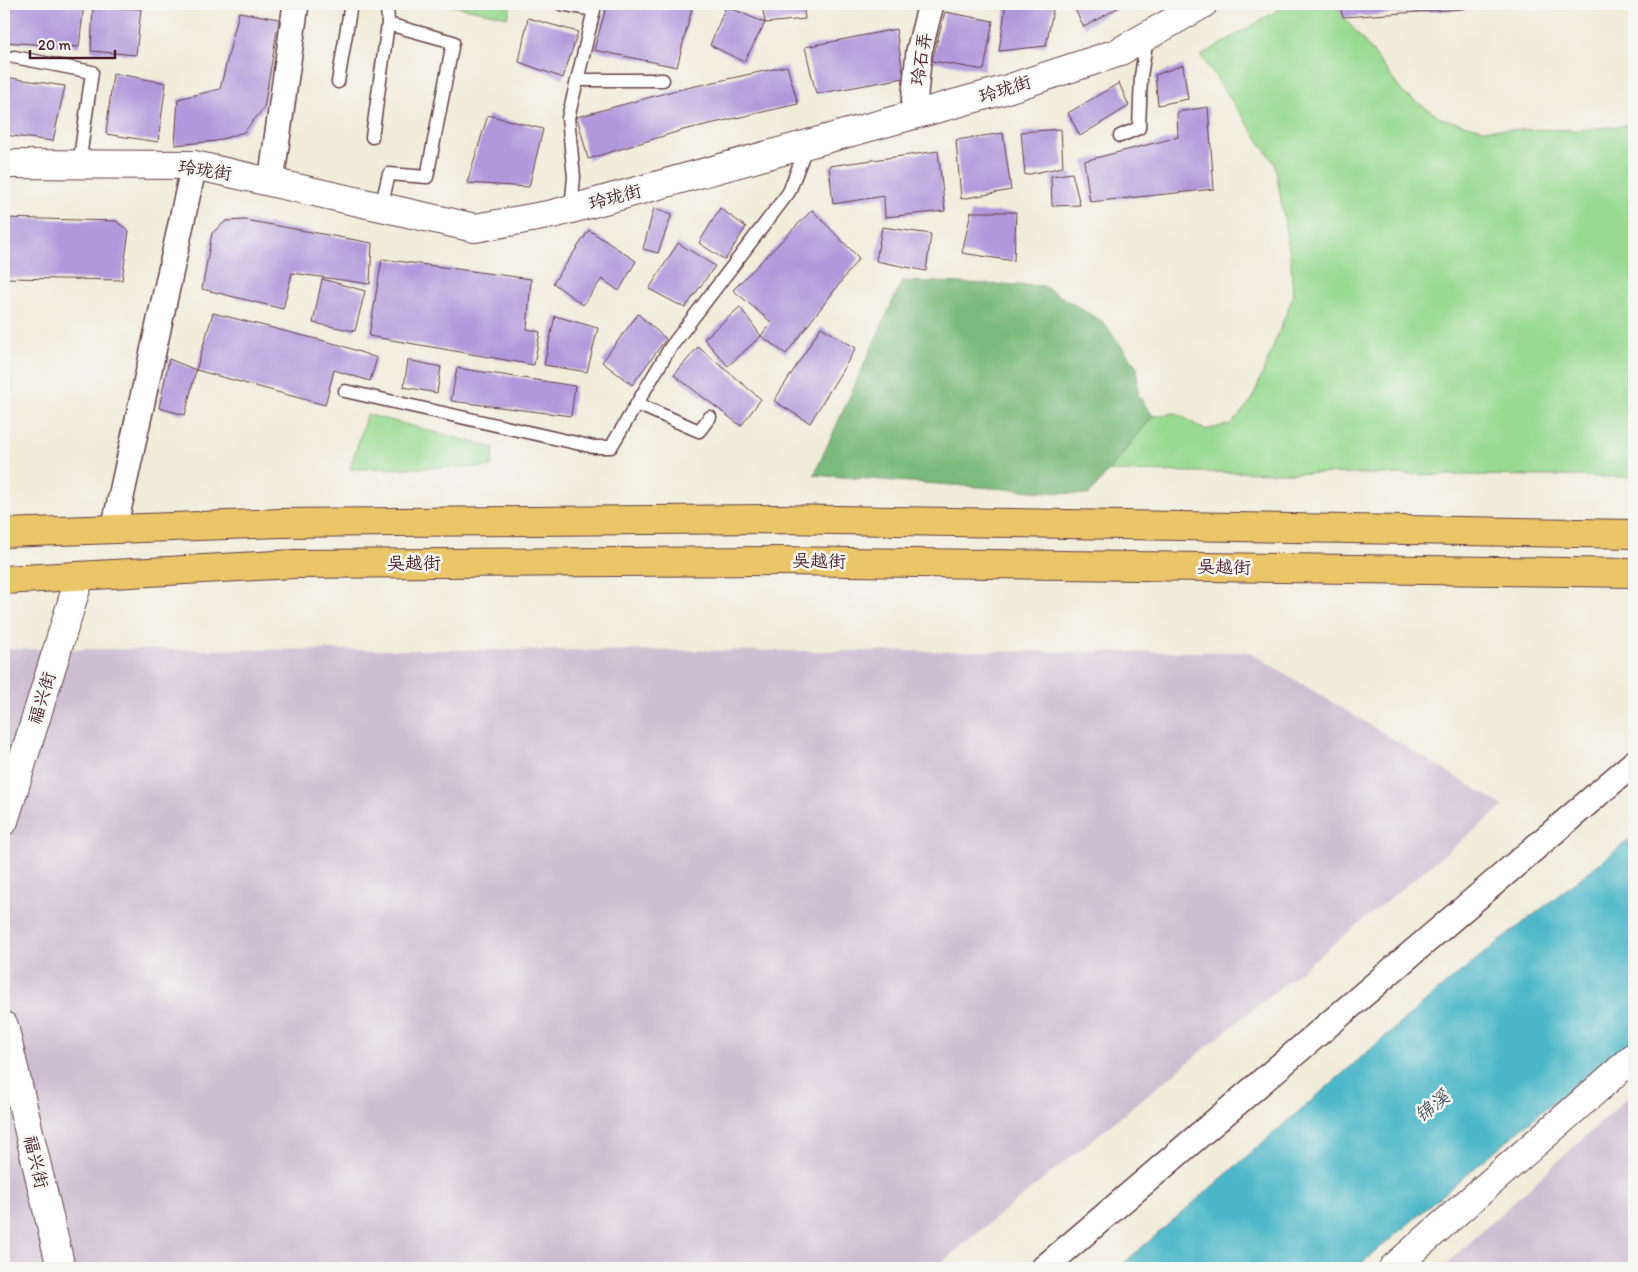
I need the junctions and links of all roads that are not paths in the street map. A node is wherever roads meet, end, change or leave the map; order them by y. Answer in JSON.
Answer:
{"nodes":[{"id":1,"x":296,"y":4,"type":"edge"},
{"id":2,"x":351,"y":4,"type":"edge"},
{"id":3,"x":387,"y":4,"type":"edge"},
{"id":4,"x":561,"y":4,"type":"edge"},
{"id":5,"x":931,"y":4,"type":"edge"},
{"id":6,"x":1203,"y":4,"type":"edge"},
{"id":7,"x":388,"y":24,"type":"junction"},
{"id":8,"x":1148,"y":35,"type":"junction"},
{"id":9,"x":14,"y":57,"type":"dead end"},
{"id":10,"x":578,"y":80,"type":"junction"},
{"id":11,"x":663,"y":80,"type":"dead end"},
{"id":12,"x":338,"y":82,"type":"dead end"},
{"id":13,"x":913,"y":116,"type":"junction"},
{"id":14,"x":1120,"y":136,"type":"dead end"},
{"id":15,"x":372,"y":137,"type":"dead end"},
{"id":16,"x":807,"y":145,"type":"junction"},
{"id":17,"x":4,"y":164,"type":"edge"},
{"id":18,"x":79,"y":165,"type":"junction"},
{"id":19,"x":194,"y":165,"type":"junction"},
{"id":20,"x":271,"y":182,"type":"junction"},
{"id":21,"x":381,"y":207,"type":"junction"},
{"id":22,"x":571,"y":209,"type":"junction"},
{"id":23,"x":345,"y":391,"type":"dead end"},
{"id":24,"x":637,"y":404,"type":"junction"},
{"id":25,"x":710,"y":417,"type":"dead end"},
{"id":26,"x":114,"y":529,"type":"junction"},
{"id":27,"x":4,"y":533,"type":"edge"},
{"id":28,"x":1634,"y":534,"type":"edge"},
{"id":29,"x":1634,"y":573,"type":"edge"},
{"id":30,"x":80,"y":576,"type":"junction"},
{"id":31,"x":4,"y":580,"type":"edge"},
{"id":32,"x":1634,"y":763,"type":"edge"},
{"id":33,"x":4,"y":821,"type":"edge"},
{"id":34,"x":4,"y":1026,"type":"edge"},
{"id":35,"x":1634,"y":1057,"type":"edge"},
{"id":36,"x":61,"y":1268,"type":"edge"},
{"id":37,"x":1044,"y":1268,"type":"edge"},
{"id":38,"x":1394,"y":1268,"type":"edge"}],
"edges":[{"from":1,"to":20,"type":"street"},
{"from":2,"to":12,"type":"lane"},
{"from":3,"to":7,"type":"lane"},
{"from":4,"to":10,"type":"lane"},
{"from":5,"to":13,"type":"street","name":"玲石弄"},
{"from":6,"to":8,"type":"street","name":"玲珑街"},
{"from":7,"to":15,"type":"lane"},
{"from":7,"to":21,"type":"lane"},
{"from":8,"to":13,"type":"street","name":"玲珑街"},
{"from":8,"to":14,"type":"lane"},
{"from":9,"to":18,"type":"lane"},
{"from":10,"to":11,"type":"lane"},
{"from":10,"to":22,"type":"lane"},
{"from":13,"to":16,"type":"street","name":"玲珑街"},
{"from":16,"to":22,"type":"street","name":"玲珑街"},
{"from":16,"to":24,"type":"lane"},
{"from":17,"to":18,"type":"street","name":"玲珑街"},
{"from":18,"to":19,"type":"street","name":"玲珑街"},
{"from":19,"to":20,"type":"street","name":"玲珑街"},
{"from":19,"to":26,"type":"street"},
{"from":20,"to":21,"type":"street","name":"玲珑街"},
{"from":21,"to":22,"type":"street","name":"玲珑街"},
{"from":23,"to":24,"type":"lane"},
{"from":24,"to":25,"type":"lane"},
{"from":26,"to":27,"type":"highway"},
{"from":26,"to":28,"type":"highway"},
{"from":29,"to":30,"type":"highway","name":"吴越街"},
{"from":30,"to":31,"type":"highway","name":"吴越街"},
{"from":30,"to":33,"type":"street","name":"福兴街"},
{"from":32,"to":37,"type":"street"},
{"from":34,"to":36,"type":"street","name":"福兴街"},
{"from":35,"to":38,"type":"street"}]}
